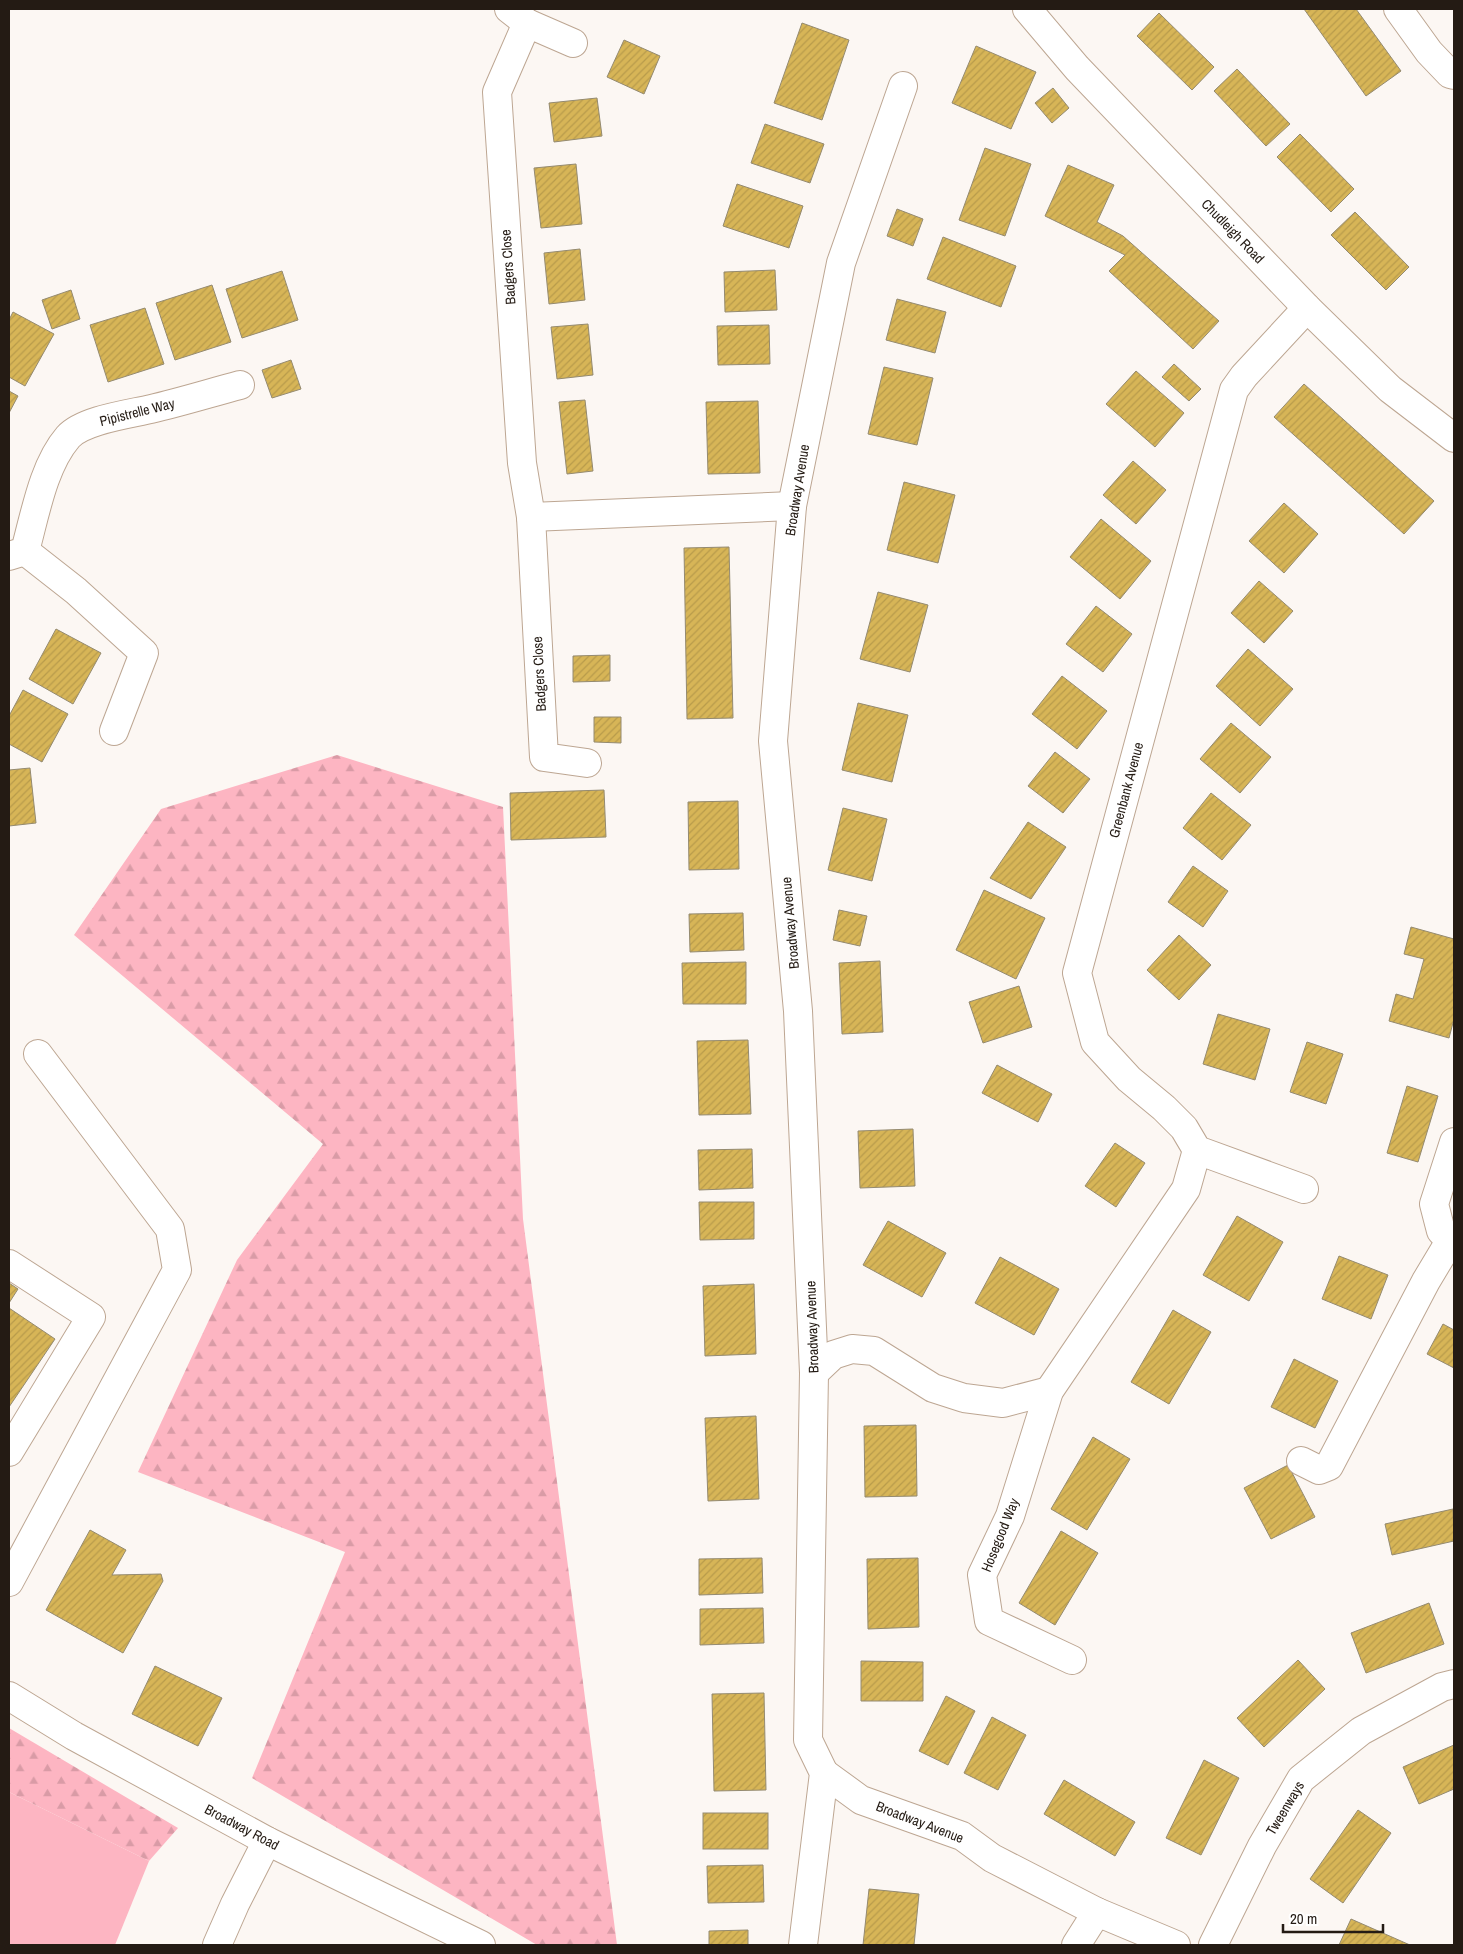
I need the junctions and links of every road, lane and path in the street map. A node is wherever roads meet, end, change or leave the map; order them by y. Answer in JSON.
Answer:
{"nodes":[{"id":1,"x":1027,"y":9,"type":"edge"},
{"id":2,"x":1398,"y":9,"type":"edge"},
{"id":3,"x":518,"y":16,"type":"edge"},
{"id":4,"x":574,"y":43,"type":"dead end"},
{"id":5,"x":1454,"y":75,"type":"edge"},
{"id":6,"x":904,"y":86,"type":"dead end"},
{"id":7,"x":1307,"y":308,"type":"junction"},
{"id":8,"x":240,"y":385,"type":"dead end"},
{"id":9,"x":1454,"y":438,"type":"edge"},
{"id":10,"x":792,"y":506,"type":"junction"},
{"id":11,"x":530,"y":517,"type":"junction"},
{"id":12,"x":17,"y":554,"type":"edge"},
{"id":13,"x":114,"y":731,"type":"dead end"},
{"id":14,"x":587,"y":763,"type":"dead end"},
{"id":15,"x":38,"y":1054,"type":"dead end"},
{"id":16,"x":1454,"y":1142,"type":"edge"},
{"id":17,"x":1197,"y":1150,"type":"junction"},
{"id":18,"x":1304,"y":1189,"type":"dead end"},
{"id":19,"x":1452,"y":1243,"type":"edge"},
{"id":20,"x":9,"y":1264,"type":"edge"},
{"id":21,"x":814,"y":1372,"type":"junction"},
{"id":22,"x":1048,"y":1391,"type":"junction"},
{"id":23,"x":9,"y":1452,"type":"edge"},
{"id":24,"x":1301,"y":1461,"type":"dead end"},
{"id":25,"x":9,"y":1582,"type":"edge"},
{"id":26,"x":1072,"y":1660,"type":"dead end"},
{"id":27,"x":1454,"y":1684,"type":"edge"},
{"id":28,"x":9,"y":1696,"type":"edge"},
{"id":29,"x":824,"y":1773,"type":"junction"},
{"id":30,"x":267,"y":1841,"type":"junction"},
{"id":31,"x":1097,"y":1912,"type":"junction"},
{"id":32,"x":217,"y":1945,"type":"edge"},
{"id":33,"x":481,"y":1945,"type":"edge"},
{"id":34,"x":803,"y":1945,"type":"edge"},
{"id":35,"x":1076,"y":1945,"type":"edge"},
{"id":36,"x":1176,"y":1945,"type":"edge"},
{"id":37,"x":1213,"y":1945,"type":"edge"}],
"edges":[{"from":1,"to":7,"type":"street","name":"Chudleigh Road"},
{"from":2,"to":5,"type":"street"},
{"from":3,"to":4,"type":"street","name":"Badgers Close"},
{"from":3,"to":11,"type":"street","name":"Badgers Close"},
{"from":6,"to":10,"type":"street","name":"Broadway Avenue"},
{"from":7,"to":9,"type":"street","name":"Chudleigh Road"},
{"from":7,"to":17,"type":"street","name":"Greenbank Avenue"},
{"from":8,"to":12,"type":"street","name":"Pipistrelle Way"},
{"from":10,"to":11,"type":"street"},
{"from":10,"to":21,"type":"street","name":"Broadway Avenue"},
{"from":11,"to":14,"type":"street","name":"Badgers Close"},
{"from":12,"to":13,"type":"street","name":"Pipistrelle Way"},
{"from":15,"to":25,"type":"street"},
{"from":16,"to":19,"type":"street"},
{"from":17,"to":18,"type":"street"},
{"from":17,"to":22,"type":"street","name":"Hosegood Way"},
{"from":19,"to":24,"type":"street"},
{"from":20,"to":23,"type":"street"},
{"from":21,"to":22,"type":"street"},
{"from":21,"to":29,"type":"street","name":"Broadway Avenue"},
{"from":22,"to":26,"type":"street","name":"Hosegood Way"},
{"from":27,"to":37,"type":"street","name":"Tweenways"},
{"from":28,"to":30,"type":"street","name":"Broadway Road"},
{"from":29,"to":31,"type":"street","name":"Broadway Avenue"},
{"from":29,"to":34,"type":"street"},
{"from":30,"to":32,"type":"street"},
{"from":30,"to":33,"type":"street","name":"Broadway Road"},
{"from":31,"to":35,"type":"street"},
{"from":31,"to":36,"type":"street"}]}
